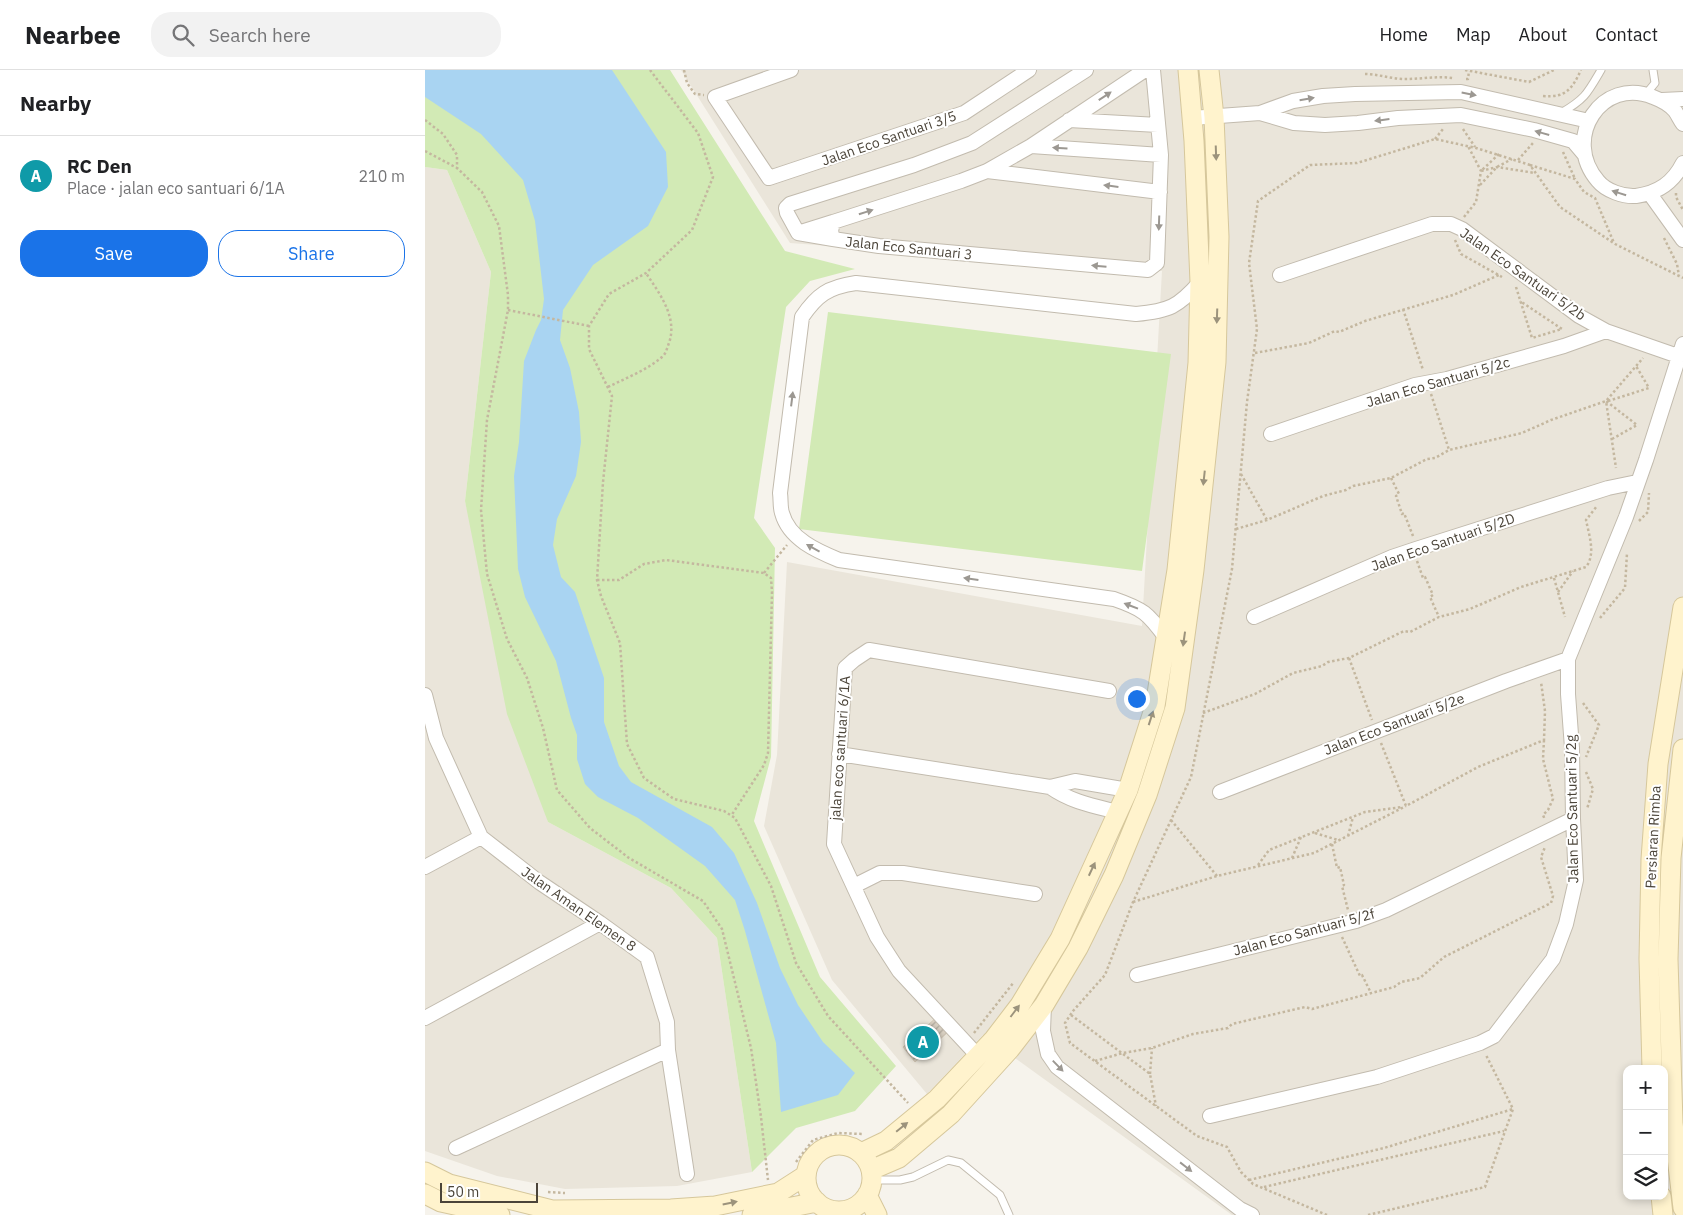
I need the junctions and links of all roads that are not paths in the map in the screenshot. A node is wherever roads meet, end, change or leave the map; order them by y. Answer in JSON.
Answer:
{"nodes":[{"id":1,"x":791,"y":70,"type":"edge"},
{"id":2,"x":1029,"y":70,"type":"edge"},
{"id":3,"x":1086,"y":70,"type":"edge"},
{"id":4,"x":1145,"y":70,"type":"edge"},
{"id":5,"x":1153,"y":70,"type":"edge"},
{"id":6,"x":1188,"y":70,"type":"edge"},
{"id":7,"x":1209,"y":70,"type":"edge"},
{"id":8,"x":1601,"y":70,"type":"edge"},
{"id":9,"x":1653,"y":70,"type":"edge"},
{"id":10,"x":1646,"y":94,"type":"junction"},
{"id":11,"x":1683,"y":99,"type":"edge"},
{"id":12,"x":1662,"y":100,"type":"junction"},
{"id":13,"x":1260,"y":113,"type":"junction"},
{"id":14,"x":1560,"y":113,"type":"junction"},
{"id":15,"x":1214,"y":117,"type":"junction"},
{"id":16,"x":1192,"y":118,"type":"junction"},
{"id":17,"x":1069,"y":120,"type":"junction"},
{"id":18,"x":1589,"y":121,"type":"junction"},
{"id":19,"x":1683,"y":124,"type":"edge"},
{"id":20,"x":1158,"y":125,"type":"junction"},
{"id":21,"x":1031,"y":146,"type":"junction"},
{"id":22,"x":1584,"y":154,"type":"junction"},
{"id":23,"x":1161,"y":155,"type":"junction"},
{"id":24,"x":1683,"y":163,"type":"edge"},
{"id":25,"x":987,"y":171,"type":"junction"},
{"id":26,"x":1665,"y":187,"type":"junction"},
{"id":27,"x":1160,"y":192,"type":"junction"},
{"id":28,"x":1650,"y":194,"type":"junction"},
{"id":29,"x":833,"y":222,"type":"junction"},
{"id":30,"x":1671,"y":222,"type":"junction"},
{"id":31,"x":798,"y":233,"type":"junction"},
{"id":32,"x":833,"y":239,"type":"junction"},
{"id":33,"x":1683,"y":240,"type":"edge"},
{"id":34,"x":1280,"y":275,"type":"dead end"},
{"id":35,"x":1200,"y":282,"type":"junction"},
{"id":36,"x":1606,"y":330,"type":"junction"},
{"id":37,"x":1681,"y":350,"type":"edge"},
{"id":38,"x":1271,"y":434,"type":"dead end"},
{"id":39,"x":1637,"y":482,"type":"junction"},
{"id":40,"x":1683,"y":607,"type":"edge"},
{"id":41,"x":1254,"y":617,"type":"dead end"},
{"id":42,"x":1166,"y":638,"type":"junction"},
{"id":43,"x":1569,"y":659,"type":"junction"},
{"id":44,"x":1109,"y":691,"type":"dead end"},
{"id":45,"x":425,"y":695,"type":"edge"},
{"id":46,"x":1683,"y":749,"type":"edge"},
{"id":47,"x":839,"y":754,"type":"junction"},
{"id":48,"x":1050,"y":787,"type":"junction"},
{"id":49,"x":1128,"y":790,"type":"junction"},
{"id":50,"x":1220,"y":792,"type":"dead end"},
{"id":51,"x":1118,"y":812,"type":"junction"},
{"id":52,"x":1573,"y":819,"type":"junction"},
{"id":53,"x":481,"y":837,"type":"junction"},
{"id":54,"x":425,"y":867,"type":"edge"},
{"id":55,"x":854,"y":886,"type":"junction"},
{"id":56,"x":1035,"y":894,"type":"dead end"},
{"id":57,"x":600,"y":923,"type":"junction"},
{"id":58,"x":1137,"y":975,"type":"dead end"},
{"id":59,"x":1044,"y":1005,"type":"junction"},
{"id":60,"x":425,"y":1018,"type":"edge"},
{"id":61,"x":668,"y":1050,"type":"junction"},
{"id":62,"x":972,"y":1050,"type":"junction"},
{"id":63,"x":1652,"y":1065,"type":"edge"},
{"id":64,"x":1210,"y":1116,"type":"dead end"},
{"id":65,"x":456,"y":1148,"type":"dead end"},
{"id":66,"x":861,"y":1153,"type":"junction"},
{"id":67,"x":801,"y":1168,"type":"junction"},
{"id":68,"x":425,"y":1172,"type":"edge"},
{"id":69,"x":687,"y":1174,"type":"dead end"},
{"id":70,"x":870,"y":1182,"type":"junction"},
{"id":71,"x":425,"y":1194,"type":"edge"},
{"id":72,"x":1661,"y":1200,"type":"edge"},
{"id":73,"x":817,"y":1202,"type":"junction"},
{"id":74,"x":1683,"y":1208,"type":"edge"},
{"id":75,"x":842,"y":1213,"type":"edge"},
{"id":76,"x":500,"y":1215,"type":"edge"},
{"id":77,"x":752,"y":1215,"type":"edge"},
{"id":78,"x":877,"y":1215,"type":"edge"},
{"id":79,"x":1009,"y":1215,"type":"edge"},
{"id":80,"x":1252,"y":1215,"type":"edge"},
{"id":81,"x":1663,"y":1215,"type":"edge"}],
"edges":[{"from":1,"to":2,"type":"street","name":"Jalan Eco Santuari 3/5"},
{"from":3,"to":31,"type":"street"},
{"from":17,"to":4,"type":"street","name":"Jalan Eco Santuari 3","one_way":true},
{"from":5,"to":20,"type":"street","name":"Jalan Eco Santuari 3"},
{"from":6,"to":16,"type":"street"},
{"from":7,"to":15,"type":"street"},
{"from":8,"to":14,"type":"lane"},
{"from":9,"to":10,"type":"lane"},
{"from":10,"to":12,"type":"street"},
{"from":10,"to":18,"type":"street"},
{"from":11,"to":12,"type":"street"},
{"from":12,"to":19,"type":"street"},
{"from":13,"to":14,"type":"street","one_way":true},
{"from":13,"to":15,"type":"street"},
{"from":22,"to":13,"type":"street","one_way":true},
{"from":14,"to":18,"type":"street"},
{"from":15,"to":16,"type":"street"},
{"from":15,"to":59,"type":"street","one_way":true},
{"from":16,"to":35,"type":"street"},
{"from":17,"to":20,"type":"street"},
{"from":17,"to":21,"type":"street","name":"Jalan Eco Santuari 3"},
{"from":18,"to":22,"type":"street"},
{"from":20,"to":23,"type":"street","name":"Jalan Eco Santuari 3"},
{"from":23,"to":21,"type":"street","one_way":true},
{"from":21,"to":25,"type":"street","name":"Jalan Eco Santuari 3"},
{"from":28,"to":22,"type":"street","one_way":true},
{"from":23,"to":27,"type":"street","name":"Jalan Eco Santuari 3"},
{"from":24,"to":26,"type":"street"},
{"from":27,"to":25,"type":"street","one_way":true},
{"from":29,"to":25,"type":"street","name":"Jalan Eco Santuari 3","one_way":true},
{"from":26,"to":28,"type":"street"},
{"from":26,"to":30,"type":"street"},
{"from":27,"to":32,"type":"street","name":"Jalan Eco Santuari 3","one_way":true},
{"from":28,"to":30,"type":"street"},
{"from":29,"to":31,"type":"street"},
{"from":29,"to":32,"type":"street","name":"Jalan Eco Santuari 3"},
{"from":30,"to":33,"type":"street"},
{"from":31,"to":32,"type":"street"},
{"from":34,"to":36,"type":"street","name":"Jalan Eco Santuari 5/2b"},
{"from":35,"to":42,"type":"street"},
{"from":42,"to":35,"type":"street","one_way":true},
{"from":36,"to":37,"type":"street","name":"Jalan Eco Santuari 5/2b"},
{"from":36,"to":38,"type":"street","name":"Jalan Eco Santuari 5/2c"},
{"from":37,"to":39,"type":"street","name":"Jalan Eco Santuari 5/2g"},
{"from":39,"to":41,"type":"street","name":"Jalan Eco Santuari 5/2D"},
{"from":39,"to":43,"type":"street","name":"Jalan Eco Santuari 5/2g"},
{"from":40,"to":63,"type":"street","name":"Persiaran Rimba"},
{"from":49,"to":42,"type":"street","one_way":true},
{"from":43,"to":50,"type":"street","name":"Jalan Eco Santuari 5/2e"},
{"from":43,"to":52,"type":"street","name":"Jalan Eco Santuari 5/2g"},
{"from":44,"to":47,"type":"street","name":"jalan eco santuari 6/1A"},
{"from":45,"to":53,"type":"street","name":"Jalan Aman Elemen 8"},
{"from":46,"to":74,"type":"street","name":"Persiaran Rimba"},
{"from":47,"to":48,"type":"street"},
{"from":47,"to":55,"type":"street","name":"jalan eco santuari 6/1A"},
{"from":48,"to":49,"type":"street"},
{"from":48,"to":51,"type":"street"},
{"from":49,"to":51,"type":"street"},
{"from":62,"to":51,"type":"street","one_way":true},
{"from":52,"to":58,"type":"street","name":"Jalan Eco Santuari 5/2f"},
{"from":52,"to":64,"type":"street","name":"Jalan Eco Santuari 5/2g"},
{"from":53,"to":54,"type":"street"},
{"from":53,"to":57,"type":"street","name":"Jalan Aman Elemen 8"},
{"from":55,"to":56,"type":"street"},
{"from":55,"to":62,"type":"street","name":"jalan eco santuari 6/1A"},
{"from":57,"to":60,"type":"street"},
{"from":57,"to":61,"type":"street","name":"Jalan Aman Elemen 8"},
{"from":59,"to":70,"type":"street"},
{"from":59,"to":80,"type":"street","one_way":true},
{"from":61,"to":65,"type":"street"},
{"from":61,"to":69,"type":"street","name":"Jalan Aman Elemen 8"},
{"from":66,"to":62,"type":"street","one_way":true},
{"from":66,"to":67,"type":"street"},
{"from":66,"to":70,"type":"street"},
{"from":68,"to":67,"type":"street","one_way":true},
{"from":67,"to":73,"type":"street"},
{"from":70,"to":75,"type":"street"},
{"from":70,"to":78,"type":"street"},
{"from":70,"to":79,"type":"lane"},
{"from":71,"to":76,"type":"street"},
{"from":72,"to":81,"type":"street"},
{"from":73,"to":75,"type":"street"},
{"from":73,"to":77,"type":"street"}]}
